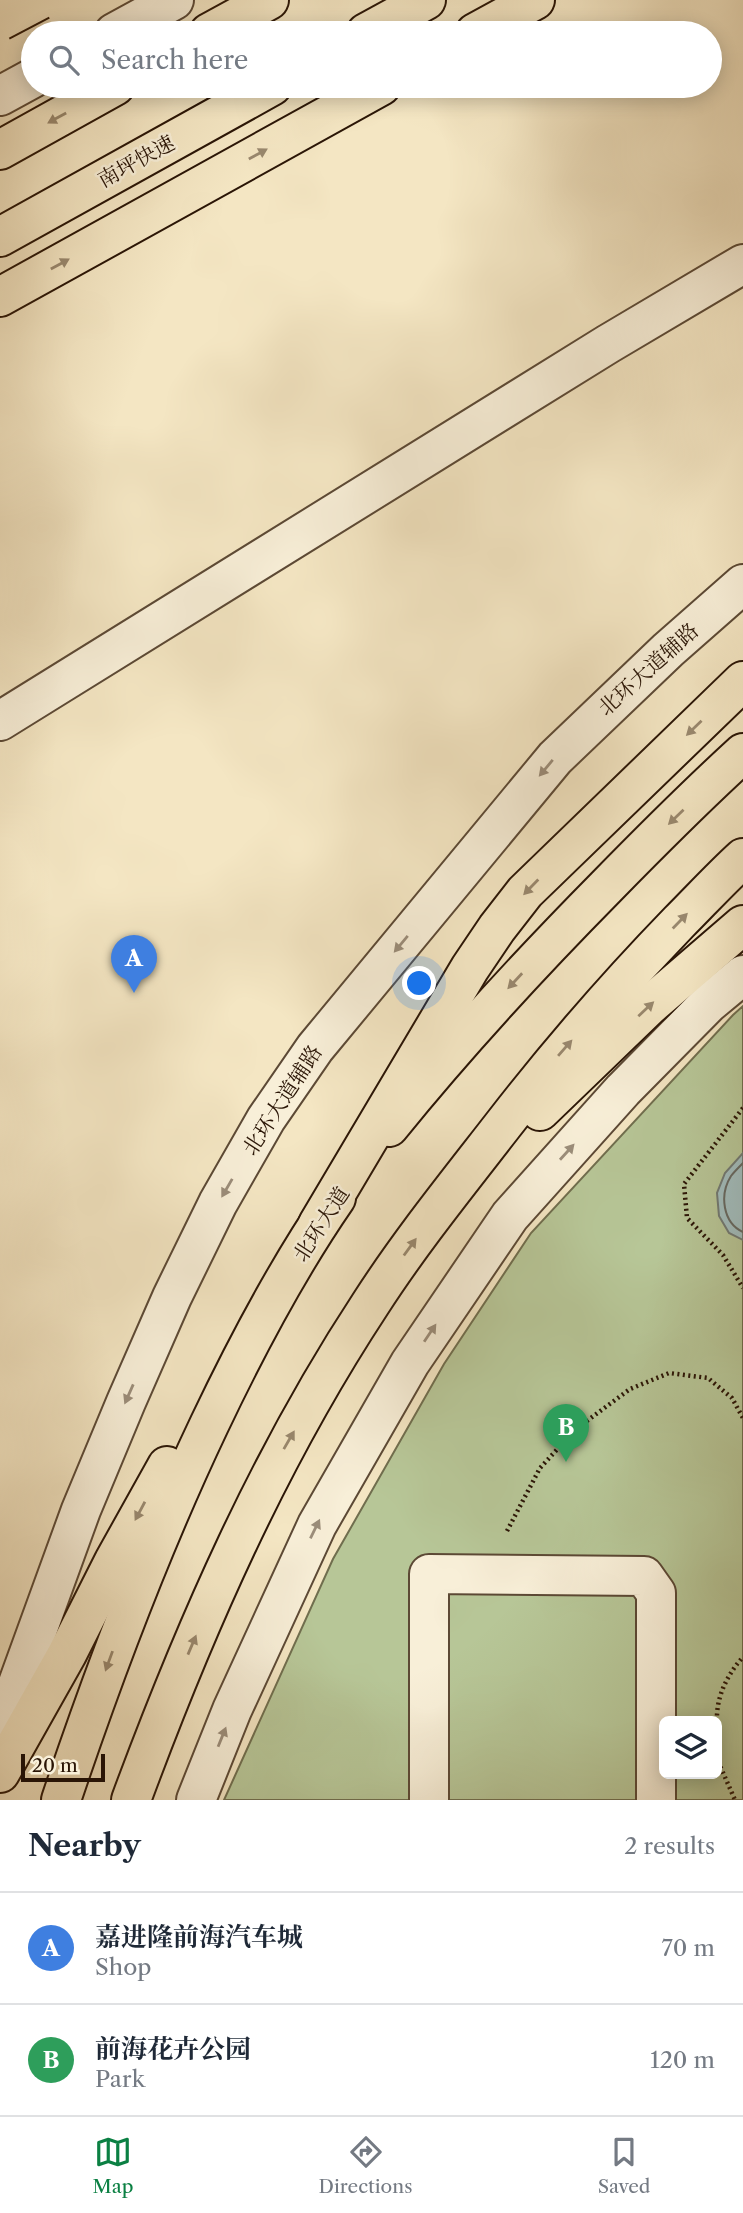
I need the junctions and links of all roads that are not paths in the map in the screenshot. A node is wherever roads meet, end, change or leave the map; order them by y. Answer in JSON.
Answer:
{"nodes":[{"id":1,"x":19,"y":0,"type":"edge"},
{"id":2,"x":40,"y":0,"type":"edge"},
{"id":3,"x":174,"y":0,"type":"edge"},
{"id":4,"x":269,"y":0,"type":"edge"},
{"id":5,"x":426,"y":0,"type":"edge"},
{"id":6,"x":535,"y":0,"type":"edge"},
{"id":7,"x":0,"y":21,"type":"edge"},
{"id":8,"x":136,"y":21,"type":"edge"},
{"id":9,"x":231,"y":21,"type":"edge"},
{"id":10,"x":388,"y":21,"type":"edge"},
{"id":11,"x":497,"y":21,"type":"edge"},
{"id":12,"x":0,"y":28,"type":"edge"},
{"id":13,"x":21,"y":85,"type":"edge"},
{"id":14,"x":0,"y":96,"type":"edge"},
{"id":15,"x":93,"y":98,"type":"edge"},
{"id":16,"x":250,"y":98,"type":"edge"},
{"id":17,"x":358,"y":98,"type":"edge"},
{"id":18,"x":0,"y":149,"type":"edge"},
{"id":19,"x":0,"y":237,"type":"edge"},
{"id":20,"x":743,"y":264,"type":"edge"},
{"id":21,"x":0,"y":297,"type":"edge"},
{"id":22,"x":743,"y":584,"type":"edge"},
{"id":23,"x":743,"y":681,"type":"edge"},
{"id":24,"x":0,"y":722,"type":"edge"},
{"id":25,"x":743,"y":753,"type":"edge"},
{"id":26,"x":743,"y":858,"type":"edge"},
{"id":27,"x":743,"y":925,"type":"edge"},
{"id":28,"x":743,"y":975,"type":"edge"},
{"id":29,"x":438,"y":1209,"type":"junction"},
{"id":30,"x":318,"y":1224,"type":"junction"},
{"id":31,"x":169,"y":1697,"type":"junction"},
{"id":32,"x":0,"y":1733,"type":"edge"},
{"id":33,"x":0,"y":1773,"type":"edge"},
{"id":34,"x":61,"y":1800,"type":"edge"},
{"id":35,"x":131,"y":1800,"type":"edge"},
{"id":36,"x":158,"y":1800,"type":"edge"},
{"id":37,"x":197,"y":1800,"type":"edge"},
{"id":38,"x":429,"y":1800,"type":"edge"},
{"id":39,"x":656,"y":1800,"type":"edge"}],
"edges":[{"from":1,"to":12,"type":"main road","bridge":true},
{"from":2,"to":7,"type":"main road","bridge":true},
{"from":3,"to":8,"type":"street"},
{"from":4,"to":9,"type":"main road"},
{"from":5,"to":10,"type":"main road"},
{"from":6,"to":11,"type":"main road"},
{"from":13,"to":14,"type":"street"},
{"from":15,"to":18,"type":"main road","one_way":true},
{"from":16,"to":19,"type":"main road","name":"南坪快速"},
{"from":21,"to":17,"type":"main road","one_way":true},
{"from":20,"to":24,"type":"street"},
{"from":22,"to":32,"type":"street","name":"北环大道辅路","one_way":true},
{"from":23,"to":30,"type":"main road","one_way":true},
{"from":25,"to":30,"type":"main road","name":"北环大道","one_way":true},
{"from":29,"to":26,"type":"main road","one_way":true},
{"from":29,"to":27,"type":"main road","one_way":true},
{"from":37,"to":28,"type":"street","one_way":true},
{"from":31,"to":29,"type":"main road","one_way":true},
{"from":30,"to":33,"type":"main road","one_way":true},
{"from":30,"to":34,"type":"main road","name":"北环大道","one_way":true},
{"from":31,"to":35,"type":"main road"},
{"from":31,"to":36,"type":"main road"},
{"from":38,"to":39,"type":"street"}]}
